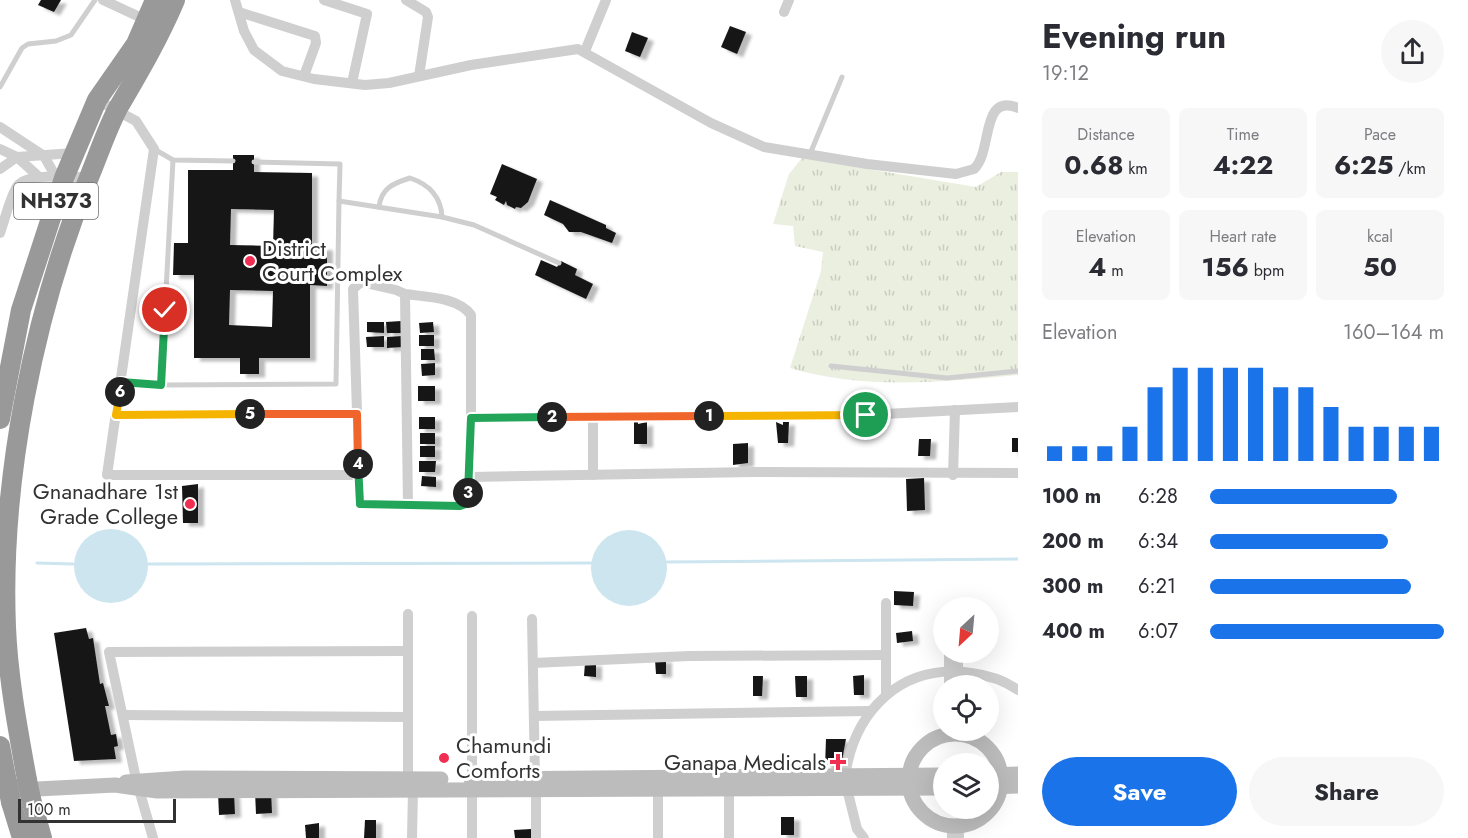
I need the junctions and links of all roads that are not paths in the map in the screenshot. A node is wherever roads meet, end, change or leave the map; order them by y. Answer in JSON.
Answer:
{"nodes":[{"id":1,"x":95,"y":0,"type":"edge"},
{"id":2,"x":103,"y":0,"type":"edge"},
{"id":3,"x":155,"y":0,"type":"edge"},
{"id":4,"x":175,"y":0,"type":"edge"},
{"id":5,"x":235,"y":0,"type":"edge"},
{"id":6,"x":324,"y":0,"type":"edge"},
{"id":7,"x":406,"y":0,"type":"edge"},
{"id":8,"x":606,"y":0,"type":"edge"},
{"id":9,"x":789,"y":0,"type":"edge"},
{"id":10,"x":337,"y":2,"type":"edge"},
{"id":11,"x":239,"y":12,"type":"junction"},
{"id":12,"x":784,"y":12,"type":"dead end"},
{"id":13,"x":146,"y":20,"type":"junction"},
{"id":14,"x":585,"y":51,"type":"junction"},
{"id":15,"x":304,"y":76,"type":"junction"},
{"id":16,"x":418,"y":76,"type":"junction"},
{"id":17,"x":842,"y":77,"type":"dead end"},
{"id":18,"x":352,"y":83,"type":"junction"},
{"id":19,"x":0,"y":87,"type":"edge"},
{"id":20,"x":97,"y":100,"type":"junction"},
{"id":21,"x":1018,"y":108,"type":"edge"},
{"id":22,"x":118,"y":110,"type":"junction"},
{"id":23,"x":0,"y":127,"type":"edge"},
{"id":24,"x":0,"y":149,"type":"edge"},
{"id":25,"x":154,"y":149,"type":"junction"},
{"id":26,"x":74,"y":153,"type":"junction"},
{"id":27,"x":810,"y":154,"type":"junction"},
{"id":28,"x":44,"y":156,"type":"junction"},
{"id":29,"x":17,"y":157,"type":"junction"},
{"id":30,"x":173,"y":160,"type":"junction"},
{"id":31,"x":233,"y":161,"type":"dead end"},
{"id":32,"x":254,"y":162,"type":"dead end"},
{"id":33,"x":0,"y":169,"type":"edge"},
{"id":34,"x":38,"y":176,"type":"junction"},
{"id":35,"x":89,"y":177,"type":"junction"},
{"id":36,"x":60,"y":178,"type":"junction"},
{"id":37,"x":339,"y":201,"type":"junction"},
{"id":38,"x":379,"y":207,"type":"junction"},
{"id":39,"x":442,"y":217,"type":"junction"},
{"id":40,"x":0,"y":233,"type":"edge"},
{"id":41,"x":559,"y":263,"type":"dead end"},
{"id":42,"x":405,"y":294,"type":"junction"},
{"id":43,"x":831,"y":366,"type":"dead end"},
{"id":44,"x":1018,"y":371,"type":"edge"},
{"id":45,"x":121,"y":382,"type":"junction"},
{"id":46,"x":161,"y":385,"type":"junction"},
{"id":47,"x":1018,"y":407,"type":"edge"},
{"id":48,"x":955,"y":410,"type":"junction"},
{"id":49,"x":357,"y":414,"type":"junction"},
{"id":50,"x":116,"y":415,"type":"junction"},
{"id":51,"x":593,"y":416,"type":"junction"},
{"id":52,"x":471,"y":418,"type":"junction"},
{"id":53,"x":0,"y":419,"type":"edge"},
{"id":54,"x":1018,"y":473,"type":"edge"},
{"id":55,"x":359,"y":475,"type":"junction"},
{"id":56,"x":592,"y":475,"type":"junction"},
{"id":57,"x":953,"y":475,"type":"junction"},
{"id":58,"x":470,"y":477,"type":"junction"},
{"id":59,"x":408,"y":505,"type":"junction"},
{"id":60,"x":886,"y":603,"type":"dead end"},
{"id":61,"x":408,"y":614,"type":"dead end"},
{"id":62,"x":472,"y":616,"type":"dead end"},
{"id":63,"x":532,"y":619,"type":"dead end"},
{"id":64,"x":407,"y":651,"type":"junction"},
{"id":65,"x":886,"y":655,"type":"junction"},
{"id":66,"x":533,"y":663,"type":"junction"},
{"id":67,"x":952,"y":663,"type":"edge"},
{"id":68,"x":956,"y":663,"type":"edge"},
{"id":69,"x":954,"y":671,"type":"junction"},
{"id":70,"x":953,"y":675,"type":"edge"},
{"id":71,"x":955,"y":675,"type":"edge"},
{"id":72,"x":1018,"y":690,"type":"edge"},
{"id":73,"x":886,"y":694,"type":"junction"},
{"id":74,"x":869,"y":711,"type":"junction"},
{"id":75,"x":124,"y":715,"type":"junction"},
{"id":76,"x":534,"y":716,"type":"junction"},
{"id":77,"x":406,"y":717,"type":"junction"},
{"id":78,"x":933,"y":739,"type":"edge"},
{"id":79,"x":978,"y":741,"type":"edge"},
{"id":80,"x":0,"y":746,"type":"edge"},
{"id":81,"x":991,"y":753,"type":"edge"},
{"id":82,"x":1018,"y":774,"type":"edge"},
{"id":83,"x":933,"y":778,"type":"edge"},
{"id":84,"x":999,"y":780,"type":"edge"},
{"id":85,"x":999,"y":782,"type":"edge"},
{"id":86,"x":846,"y":783,"type":"junction"},
{"id":87,"x":909,"y":783,"type":"junction"},
{"id":88,"x":137,"y":784,"type":"junction"},
{"id":89,"x":410,"y":784,"type":"junction"},
{"id":90,"x":472,"y":784,"type":"junction"},
{"id":91,"x":535,"y":784,"type":"junction"},
{"id":92,"x":729,"y":784,"type":"junction"},
{"id":93,"x":933,"y":786,"type":"edge"},
{"id":94,"x":1018,"y":786,"type":"edge"},
{"id":95,"x":658,"y":789,"type":"junction"},
{"id":96,"x":6,"y":792,"type":"edge"},
{"id":97,"x":980,"y":819,"type":"edge"},
{"id":98,"x":955,"y":832,"type":"edge"},
{"id":99,"x":22,"y":838,"type":"edge"},
{"id":100,"x":42,"y":838,"type":"edge"},
{"id":101,"x":153,"y":838,"type":"edge"},
{"id":102,"x":412,"y":838,"type":"edge"},
{"id":103,"x":472,"y":838,"type":"edge"},
{"id":104,"x":537,"y":838,"type":"edge"},
{"id":105,"x":658,"y":838,"type":"edge"},
{"id":106,"x":729,"y":838,"type":"edge"},
{"id":107,"x":864,"y":838,"type":"edge"}],
"edges":[{"from":1,"to":19,"type":"lane"},
{"from":2,"to":13,"type":"street"},
{"from":3,"to":13,"type":"highway","number":"NH373"},
{"from":4,"to":22,"type":"highway","number":"NH373"},
{"from":5,"to":11,"type":"street"},
{"from":6,"to":10,"type":"street"},
{"from":7,"to":16,"type":"street"},
{"from":8,"to":14,"type":"street"},
{"from":9,"to":12,"type":"street"},
{"from":10,"to":18,"type":"street"},
{"from":11,"to":15,"type":"street"},
{"from":11,"to":15,"type":"street"},
{"from":13,"to":20,"type":"highway","number":"NH373"},
{"from":14,"to":16,"type":"street"},
{"from":14,"to":27,"type":"street"},
{"from":15,"to":18,"type":"street"},
{"from":16,"to":18,"type":"street"},
{"from":17,"to":27,"type":"lane"},
{"from":20,"to":22,"type":"street"},
{"from":20,"to":26,"type":"highway","number":"NH373"},
{"from":21,"to":27,"type":"street"},
{"from":22,"to":25,"type":"street"},
{"from":22,"to":35,"type":"highway","number":"NH373"},
{"from":23,"to":28,"type":"street"},
{"from":24,"to":29,"type":"street"},
{"from":25,"to":30,"type":"lane"},
{"from":25,"to":45,"type":"street"},
{"from":26,"to":28,"type":"street"},
{"from":26,"to":36,"type":"highway","number":"NH373"},
{"from":28,"to":29,"type":"street"},
{"from":28,"to":36,"type":"street"},
{"from":29,"to":33,"type":"street"},
{"from":29,"to":34,"type":"street"},
{"from":30,"to":31,"type":"lane"},
{"from":30,"to":46,"type":"lane"},
{"from":32,"to":37,"type":"lane"},
{"from":34,"to":36,"type":"street"},
{"from":34,"to":40,"type":"street"},
{"from":35,"to":36,"type":"street"},
{"from":35,"to":100,"type":"highway","number":"NH373"},
{"from":36,"to":53,"type":"highway","number":"NH373"},
{"from":37,"to":38,"type":"lane"},
{"from":37,"to":46,"type":"lane"},
{"from":38,"to":39,"type":"lane"},
{"from":38,"to":39,"type":"lane"},
{"from":39,"to":41,"type":"lane"},
{"from":42,"to":49,"type":"street"},
{"from":42,"to":52,"type":"street"},
{"from":42,"to":59,"type":"street"},
{"from":43,"to":44,"type":"lane"},
{"from":45,"to":46,"type":"lane"},
{"from":45,"to":50,"type":"street"},
{"from":47,"to":48,"type":"street"},
{"from":48,"to":51,"type":"street"},
{"from":48,"to":57,"type":"street"},
{"from":49,"to":50,"type":"street"},
{"from":49,"to":55,"type":"street"},
{"from":50,"to":55,"type":"street"},
{"from":51,"to":52,"type":"street"},
{"from":51,"to":56,"type":"street"},
{"from":52,"to":58,"type":"street"},
{"from":54,"to":57,"type":"street"},
{"from":55,"to":59,"type":"street"},
{"from":56,"to":57,"type":"street"},
{"from":56,"to":58,"type":"street"},
{"from":58,"to":59,"type":"street"},
{"from":60,"to":65,"type":"street"},
{"from":61,"to":64,"type":"street"},
{"from":62,"to":90,"type":"street"},
{"from":63,"to":66,"type":"street"},
{"from":64,"to":75,"type":"street"},
{"from":64,"to":77,"type":"street"},
{"from":65,"to":66,"type":"street"},
{"from":65,"to":73,"type":"street"},
{"from":66,"to":76,"type":"street"},
{"from":67,"to":69,"type":"street"},
{"from":68,"to":69,"type":"street"},
{"from":69,"to":70,"type":"street"},
{"from":69,"to":71,"type":"street"},
{"from":69,"to":72,"type":"street"},
{"from":69,"to":73,"type":"street"},
{"from":73,"to":74,"type":"street"},
{"from":74,"to":76,"type":"street"},
{"from":74,"to":86,"type":"street"},
{"from":75,"to":77,"type":"street"},
{"from":75,"to":88,"type":"street"},
{"from":76,"to":91,"type":"street"},
{"from":77,"to":89,"type":"street"},
{"from":78,"to":87,"type":"street"},
{"from":79,"to":81,"type":"street"},
{"from":80,"to":96,"type":"highway"},
{"from":82,"to":84,"type":"street"},
{"from":83,"to":87,"type":"street"},
{"from":85,"to":94,"type":"street"},
{"from":86,"to":87,"type":"street"},
{"from":86,"to":92,"type":"street"},
{"from":86,"to":107,"type":"street"},
{"from":87,"to":93,"type":"street"},
{"from":87,"to":98,"type":"street"},
{"from":88,"to":89,"type":"street"},
{"from":88,"to":96,"type":"street"},
{"from":88,"to":101,"type":"street"},
{"from":89,"to":90,"type":"street"},
{"from":89,"to":102,"type":"street"},
{"from":90,"to":91,"type":"street"},
{"from":90,"to":103,"type":"street"},
{"from":91,"to":92,"type":"street"},
{"from":91,"to":95,"type":"street"},
{"from":91,"to":104,"type":"street"},
{"from":92,"to":95,"type":"street"},
{"from":92,"to":106,"type":"street"},
{"from":95,"to":105,"type":"street"},
{"from":96,"to":99,"type":"highway"},
{"from":97,"to":98,"type":"street"}]}
